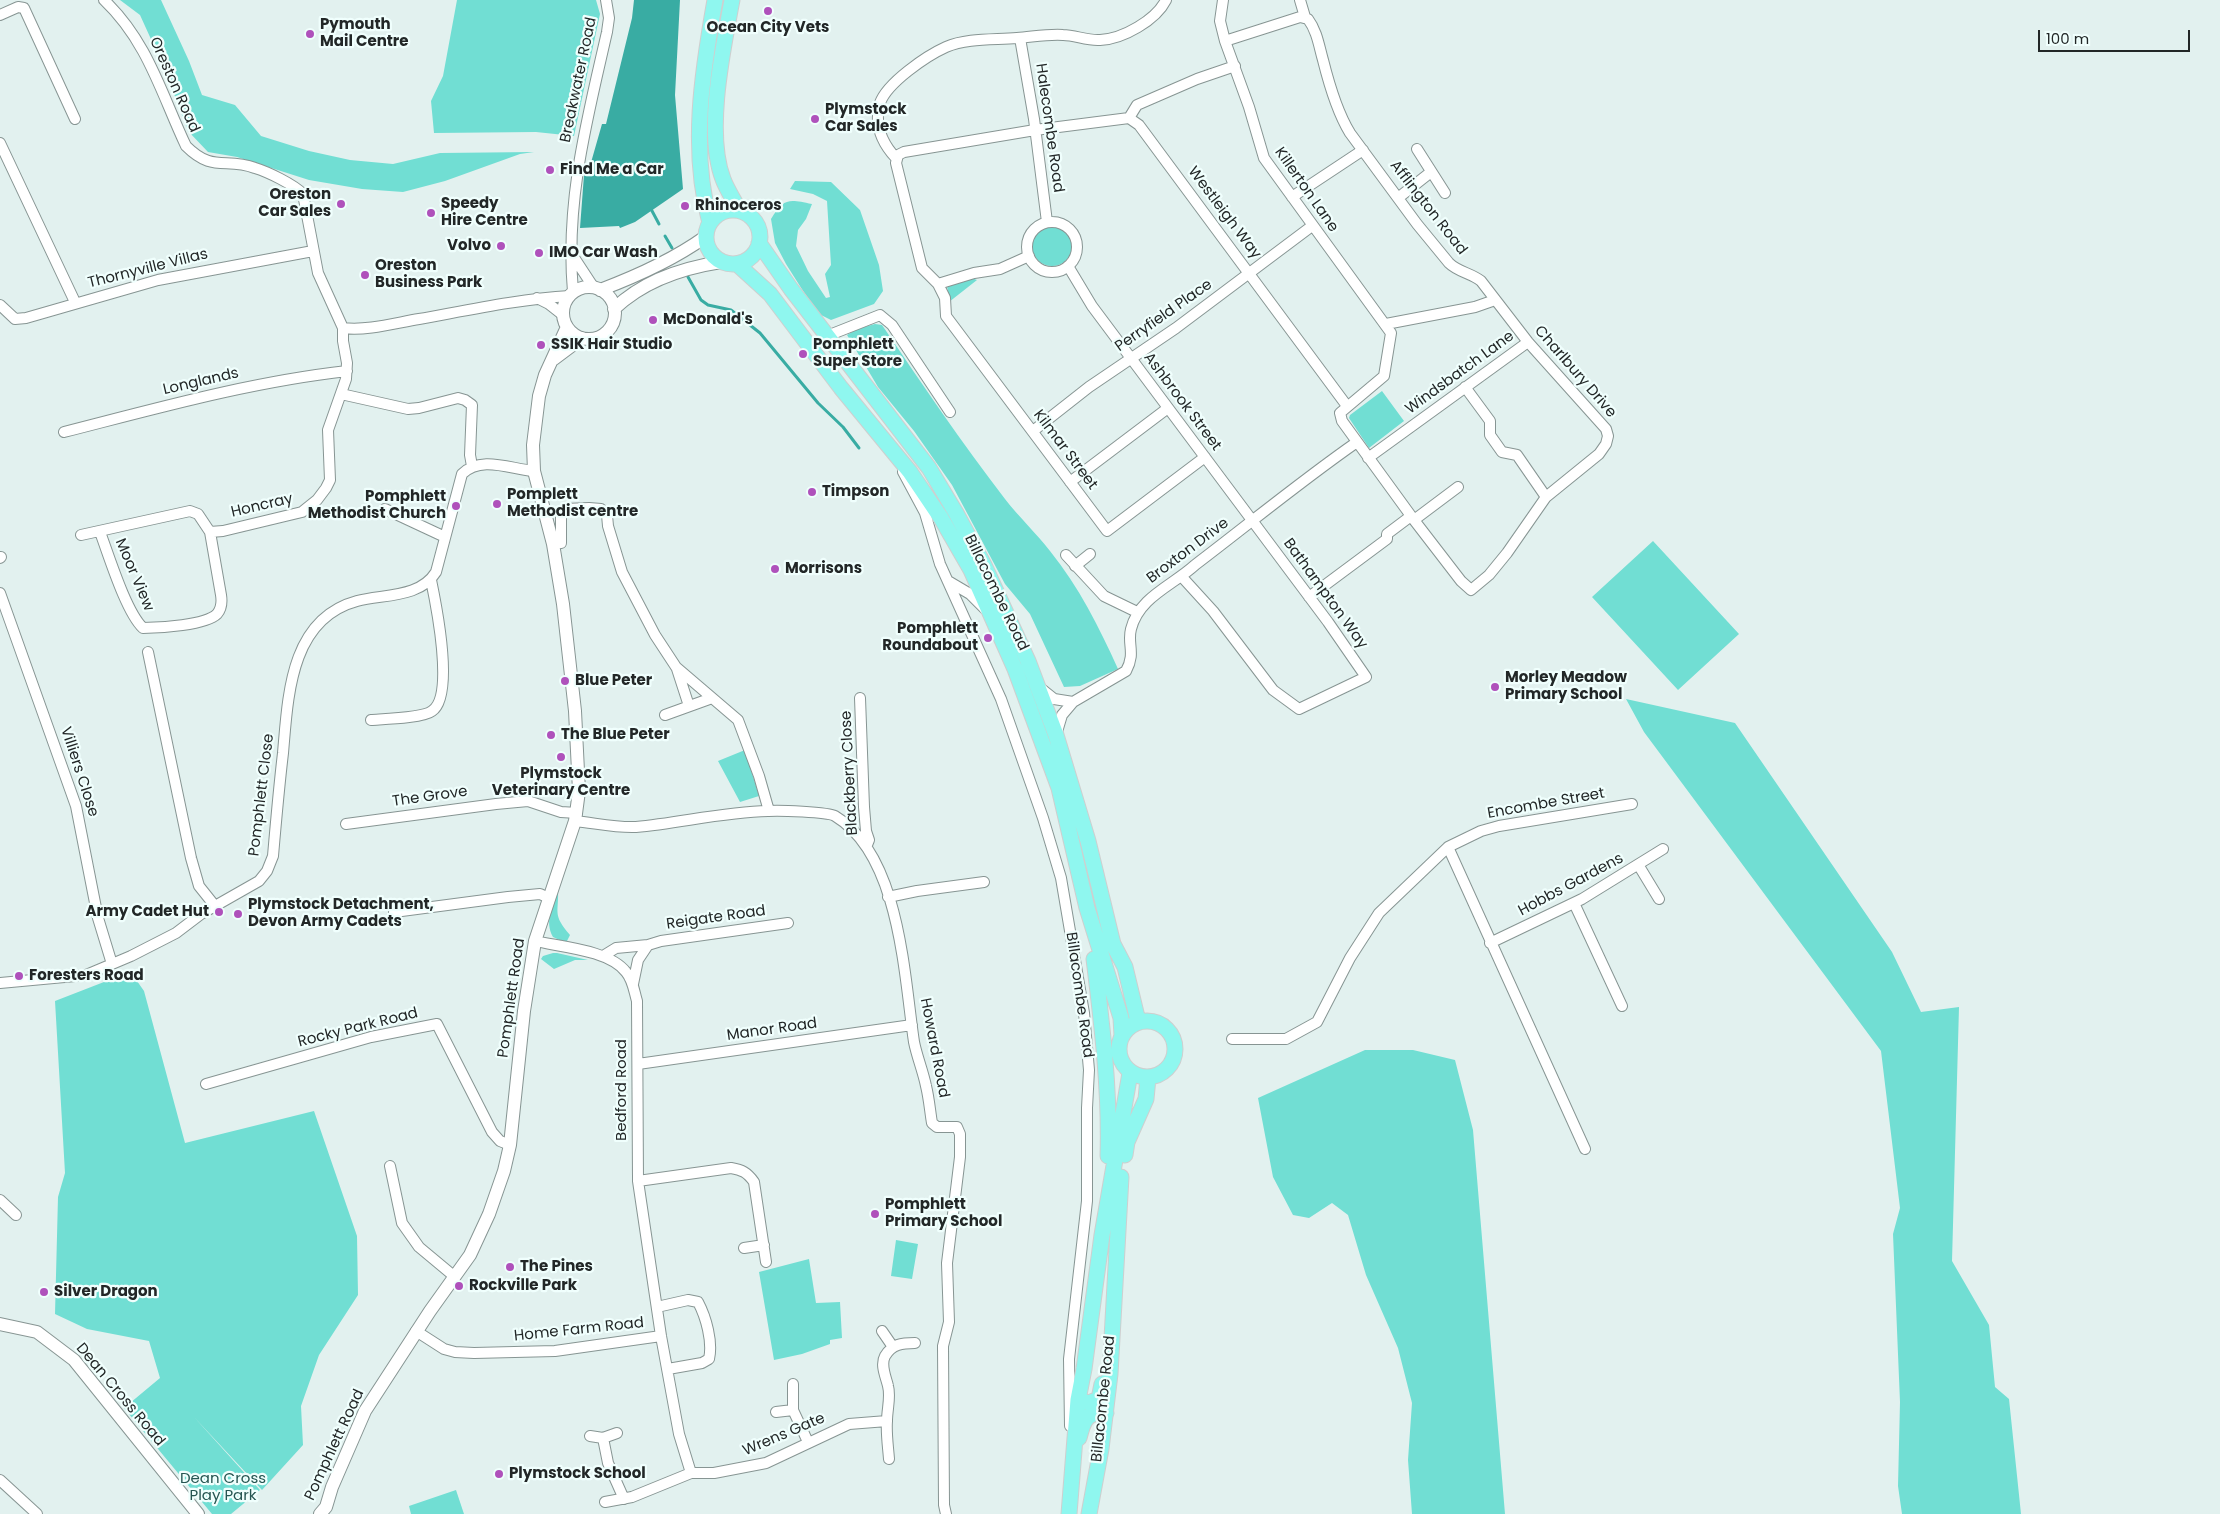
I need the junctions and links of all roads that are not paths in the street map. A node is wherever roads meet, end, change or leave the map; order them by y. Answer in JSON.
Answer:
{"nodes":[{"id":1,"x":104,"y":0,"type":"edge"},
{"id":2,"x":606,"y":0,"type":"edge"},
{"id":3,"x":715,"y":0,"type":"edge"},
{"id":4,"x":732,"y":0,"type":"edge"},
{"id":5,"x":1166,"y":0,"type":"edge"},
{"id":6,"x":1223,"y":0,"type":"edge"},
{"id":7,"x":1300,"y":0,"type":"edge"},
{"id":8,"x":0,"y":15,"type":"edge"},
{"id":9,"x":1304,"y":17,"type":"junction"},
{"id":10,"x":1020,"y":38,"type":"junction"},
{"id":11,"x":1225,"y":41,"type":"junction"},
{"id":12,"x":705,"y":57,"type":"junction"},
{"id":13,"x":722,"y":60,"type":"junction"},
{"id":14,"x":1235,"y":66,"type":"junction"},
{"id":15,"x":1129,"y":118,"type":"junction"},
{"id":16,"x":75,"y":119,"type":"dead end"},
{"id":17,"x":1035,"y":130,"type":"junction"},
{"id":18,"x":0,"y":143,"type":"edge"},
{"id":19,"x":1417,"y":149,"type":"dead end"},
{"id":20,"x":1362,"y":150,"type":"junction"},
{"id":21,"x":896,"y":158,"type":"junction"},
{"id":22,"x":1431,"y":172,"type":"junction"},
{"id":23,"x":1445,"y":193,"type":"dead end"},
{"id":24,"x":1292,"y":197,"type":"junction"},
{"id":25,"x":1398,"y":198,"type":"junction"},
{"id":26,"x":739,"y":210,"type":"junction"},
{"id":27,"x":710,"y":222,"type":"junction"},
{"id":28,"x":1047,"y":222,"type":"junction"},
{"id":29,"x":1312,"y":226,"type":"junction"},
{"id":30,"x":705,"y":237,"type":"junction"},
{"id":31,"x":759,"y":242,"type":"junction"},
{"id":32,"x":313,"y":251,"type":"junction"},
{"id":33,"x":573,"y":256,"type":"junction"},
{"id":34,"x":1029,"y":256,"type":"junction"},
{"id":35,"x":721,"y":262,"type":"junction"},
{"id":36,"x":737,"y":264,"type":"junction"},
{"id":37,"x":1068,"y":266,"type":"junction"},
{"id":38,"x":1250,"y":273,"type":"junction"},
{"id":39,"x":938,"y":284,"type":"junction"},
{"id":40,"x":597,"y":289,"type":"junction"},
{"id":41,"x":572,"y":294,"type":"junction"},
{"id":42,"x":536,"y":298,"type":"junction"},
{"id":43,"x":1494,"y":300,"type":"junction"},
{"id":44,"x":76,"y":302,"type":"junction"},
{"id":45,"x":0,"y":305,"type":"edge"},
{"id":46,"x":614,"y":309,"type":"junction"},
{"id":47,"x":565,"y":321,"type":"junction"},
{"id":48,"x":1386,"y":324,"type":"junction"},
{"id":49,"x":343,"y":328,"type":"junction"},
{"id":50,"x":826,"y":336,"type":"junction"},
{"id":51,"x":582,"y":338,"type":"junction"},
{"id":52,"x":1528,"y":342,"type":"junction"},
{"id":53,"x":1130,"y":358,"type":"junction"},
{"id":54,"x":552,"y":360,"type":"junction"},
{"id":55,"x":347,"y":367,"type":"junction"},
{"id":56,"x":1465,"y":388,"type":"junction"},
{"id":57,"x":340,"y":394,"type":"junction"},
{"id":58,"x":1347,"y":406,"type":"junction"},
{"id":59,"x":1168,"y":408,"type":"junction"},
{"id":60,"x":950,"y":412,"type":"dead end"},
{"id":61,"x":1033,"y":431,"type":"junction"},
{"id":62,"x":64,"y":432,"type":"dead end"},
{"id":63,"x":1357,"y":442,"type":"junction"},
{"id":64,"x":891,"y":450,"type":"junction"},
{"id":65,"x":1205,"y":457,"type":"junction"},
{"id":66,"x":1368,"y":458,"type":"junction"},
{"id":67,"x":472,"y":466,"type":"junction"},
{"id":68,"x":534,"y":471,"type":"junction"},
{"id":69,"x":1070,"y":482,"type":"junction"},
{"id":70,"x":1458,"y":487,"type":"dead end"},
{"id":71,"x":1546,"y":497,"type":"junction"},
{"id":72,"x":385,"y":509,"type":"dead end"},
{"id":73,"x":1413,"y":518,"type":"junction"},
{"id":74,"x":1255,"y":525,"type":"junction"},
{"id":75,"x":100,"y":532,"type":"junction"},
{"id":76,"x":210,"y":532,"type":"junction"},
{"id":77,"x":81,"y":535,"type":"dead end"},
{"id":78,"x":445,"y":537,"type":"junction"},
{"id":79,"x":553,"y":544,"type":"junction"},
{"id":80,"x":1090,"y":554,"type":"dead end"},
{"id":81,"x":1066,"y":555,"type":"dead end"},
{"id":82,"x":1075,"y":566,"type":"junction"},
{"id":83,"x":1182,"y":577,"type":"junction"},
{"id":84,"x":431,"y":580,"type":"junction"},
{"id":85,"x":948,"y":582,"type":"junction"},
{"id":86,"x":0,"y":593,"type":"edge"},
{"id":87,"x":1309,"y":597,"type":"junction"},
{"id":88,"x":1137,"y":612,"type":"junction"},
{"id":89,"x":994,"y":619,"type":"junction"},
{"id":90,"x":148,"y":652,"type":"dead end"},
{"id":91,"x":676,"y":667,"type":"junction"},
{"id":92,"x":1038,"y":687,"type":"junction"},
{"id":93,"x":712,"y":698,"type":"junction"},
{"id":94,"x":860,"y":698,"type":"dead end"},
{"id":95,"x":1073,"y":702,"type":"junction"},
{"id":96,"x":689,"y":706,"type":"junction"},
{"id":97,"x":665,"y":715,"type":"dead end"},
{"id":98,"x":388,"y":718,"type":"junction"},
{"id":99,"x":371,"y":720,"type":"dead end"},
{"id":100,"x":389,"y":730,"type":"dead end"},
{"id":101,"x":1056,"y":735,"type":"junction"},
{"id":102,"x":1632,"y":804,"type":"dead end"},
{"id":103,"x":769,"y":811,"type":"junction"},
{"id":104,"x":576,"y":817,"type":"junction"},
{"id":105,"x":346,"y":824,"type":"dead end"},
{"id":106,"x":867,"y":845,"type":"junction"},
{"id":107,"x":1448,"y":847,"type":"junction"},
{"id":108,"x":1664,"y":849,"type":"dead end"},
{"id":109,"x":1639,"y":866,"type":"junction"},
{"id":110,"x":984,"y":882,"type":"dead end"},
{"id":111,"x":888,"y":897,"type":"junction"},
{"id":112,"x":550,"y":898,"type":"junction"},
{"id":113,"x":1659,"y":899,"type":"dead end"},
{"id":114,"x":1574,"y":903,"type":"junction"},
{"id":115,"x":215,"y":906,"type":"junction"},
{"id":116,"x":1087,"y":908,"type":"junction"},
{"id":117,"x":394,"y":912,"type":"dead end"},
{"id":118,"x":788,"y":923,"type":"dead end"},
{"id":119,"x":1488,"y":938,"type":"junction"},
{"id":120,"x":535,"y":941,"type":"junction"},
{"id":121,"x":648,"y":945,"type":"junction"},
{"id":122,"x":603,"y":956,"type":"junction"},
{"id":123,"x":112,"y":964,"type":"junction"},
{"id":124,"x":0,"y":983,"type":"edge"},
{"id":125,"x":633,"y":984,"type":"junction"},
{"id":126,"x":1622,"y":1006,"type":"dead end"},
{"id":127,"x":1142,"y":1021,"type":"junction"},
{"id":128,"x":912,"y":1025,"type":"junction"},
{"id":129,"x":1122,"y":1036,"type":"junction"},
{"id":130,"x":1232,"y":1039,"type":"dead end"},
{"id":131,"x":638,"y":1064,"type":"junction"},
{"id":132,"x":1130,"y":1073,"type":"junction"},
{"id":133,"x":1148,"y":1078,"type":"junction"},
{"id":134,"x":206,"y":1084,"type":"dead end"},
{"id":135,"x":510,"y":1145,"type":"junction"},
{"id":136,"x":1585,"y":1149,"type":"dead end"},
{"id":137,"x":390,"y":1166,"type":"dead end"},
{"id":138,"x":638,"y":1181,"type":"junction"},
{"id":139,"x":0,"y":1200,"type":"edge"},
{"id":140,"x":16,"y":1215,"type":"dead end"},
{"id":141,"x":1105,"y":1222,"type":"junction"},
{"id":142,"x":764,"y":1245,"type":"junction"},
{"id":143,"x":744,"y":1248,"type":"dead end"},
{"id":144,"x":766,"y":1262,"type":"dead end"},
{"id":145,"x":455,"y":1276,"type":"junction"},
{"id":146,"x":657,"y":1307,"type":"junction"},
{"id":147,"x":0,"y":1324,"type":"edge"},
{"id":148,"x":416,"y":1331,"type":"junction"},
{"id":149,"x":882,"y":1331,"type":"dead end"},
{"id":150,"x":661,"y":1336,"type":"junction"},
{"id":151,"x":1111,"y":1338,"type":"junction"},
{"id":152,"x":915,"y":1343,"type":"dead end"},
{"id":153,"x":893,"y":1347,"type":"junction"},
{"id":154,"x":668,"y":1369,"type":"junction"},
{"id":155,"x":794,"y":1384,"type":"dead end"},
{"id":156,"x":1074,"y":1397,"type":"junction"},
{"id":157,"x":793,"y":1410,"type":"junction"},
{"id":158,"x":776,"y":1412,"type":"dead end"},
{"id":159,"x":1106,"y":1413,"type":"junction"},
{"id":160,"x":887,"y":1421,"type":"junction"},
{"id":161,"x":618,"y":1433,"type":"dead end"},
{"id":162,"x":590,"y":1436,"type":"dead end"},
{"id":163,"x":603,"y":1438,"type":"junction"},
{"id":164,"x":808,"y":1442,"type":"junction"},
{"id":165,"x":889,"y":1459,"type":"dead end"},
{"id":166,"x":691,"y":1473,"type":"junction"},
{"id":167,"x":1072,"y":1476,"type":"junction"},
{"id":168,"x":0,"y":1480,"type":"edge"},
{"id":169,"x":624,"y":1499,"type":"junction"},
{"id":170,"x":605,"y":1502,"type":"dead end"},
{"id":171,"x":37,"y":1514,"type":"edge"},
{"id":172,"x":198,"y":1514,"type":"edge"},
{"id":173,"x":320,"y":1514,"type":"edge"},
{"id":174,"x":946,"y":1514,"type":"edge"},
{"id":175,"x":1068,"y":1514,"type":"edge"},
{"id":176,"x":1089,"y":1514,"type":"edge"}],
"edges":[{"from":1,"to":32,"type":"street","name":"Oreston Road"},
{"from":2,"to":33,"type":"street","name":"Breakwater Road"},
{"from":3,"to":12,"type":"main road"},
{"from":4,"to":13,"type":"main road"},
{"from":5,"to":10,"type":"street"},
{"from":6,"to":11,"type":"street","name":"Killerton Lane"},
{"from":7,"to":9,"type":"street","name":"Afflington Road"},
{"from":8,"to":16,"type":"street"},
{"from":9,"to":11,"type":"street"},
{"from":9,"to":20,"type":"street","name":"Afflington Road"},
{"from":10,"to":17,"type":"street","name":"Halecombe Road"},
{"from":10,"to":21,"type":"street"},
{"from":11,"to":14,"type":"street","name":"Killerton Lane"},
{"from":12,"to":13,"type":"main road"},
{"from":12,"to":27,"type":"main road"},
{"from":13,"to":26,"type":"main road"},
{"from":14,"to":15,"type":"street"},
{"from":14,"to":24,"type":"street","name":"Killerton Lane"},
{"from":15,"to":17,"type":"street"},
{"from":15,"to":38,"type":"street","name":"Westleigh Way"},
{"from":17,"to":21,"type":"street"},
{"from":17,"to":28,"type":"street","name":"Halecombe Road"},
{"from":18,"to":44,"type":"street","name":"Thornyville Villas"},
{"from":19,"to":22,"type":"street"},
{"from":20,"to":24,"type":"street"},
{"from":20,"to":25,"type":"street","name":"Afflington Road"},
{"from":21,"to":39,"type":"street","name":"Kilmar Street"},
{"from":22,"to":23,"type":"street"},
{"from":22,"to":25,"type":"street"},
{"from":24,"to":29,"type":"street","name":"Killerton Lane"},
{"from":25,"to":43,"type":"street","name":"Afflington Road"},
{"from":26,"to":27,"type":"main road"},
{"from":26,"to":31,"type":"main road"},
{"from":27,"to":30,"type":"main road"},
{"from":28,"to":34,"type":"street"},
{"from":28,"to":37,"type":"street"},
{"from":29,"to":38,"type":"street","name":"Perryfield Place"},
{"from":29,"to":48,"type":"street","name":"Killerton Lane"},
{"from":30,"to":35,"type":"main road"},
{"from":30,"to":40,"type":"street"},
{"from":31,"to":36,"type":"main road"},
{"from":31,"to":50,"type":"main road","name":"Billacombe Road"},
{"from":32,"to":44,"type":"street","name":"Thornyville Villas"},
{"from":32,"to":49,"type":"street","name":"Oreston Road"},
{"from":33,"to":40,"type":"street"},
{"from":33,"to":41,"type":"street","name":"Breakwater Road"},
{"from":34,"to":37,"type":"street"},
{"from":34,"to":39,"type":"street"},
{"from":35,"to":36,"type":"main road"},
{"from":35,"to":46,"type":"street"},
{"from":36,"to":64,"type":"main road","name":"Billacombe Road"},
{"from":37,"to":53,"type":"street","name":"Ashbrook Street"},
{"from":38,"to":53,"type":"street","name":"Perryfield Place"},
{"from":38,"to":58,"type":"street","name":"Westleigh Way"},
{"from":39,"to":61,"type":"street","name":"Kilmar Street"},
{"from":40,"to":41,"type":"street"},
{"from":40,"to":46,"type":"street"},
{"from":41,"to":42,"type":"street"},
{"from":41,"to":47,"type":"street"},
{"from":42,"to":47,"type":"street"},
{"from":42,"to":49,"type":"street"},
{"from":43,"to":48,"type":"street"},
{"from":43,"to":52,"type":"street","name":"Charlbury Drive"},
{"from":44,"to":45,"type":"street"},
{"from":46,"to":51,"type":"street"},
{"from":47,"to":51,"type":"street"},
{"from":47,"to":54,"type":"street","name":"Pomphlett Road"},
{"from":48,"to":58,"type":"street","name":"Killerton Lane"},
{"from":49,"to":55,"type":"street","name":"Honcray"},
{"from":50,"to":60,"type":"street"},
{"from":50,"to":92,"type":"main road","name":"Billacombe Road"},
{"from":51,"to":54,"type":"street"},
{"from":52,"to":56,"type":"street","name":"Windsbatch Lane"},
{"from":52,"to":71,"type":"street","name":"Charlbury Drive"},
{"from":53,"to":59,"type":"street","name":"Ashbrook Street"},
{"from":53,"to":61,"type":"street","name":"Perryfield Place"},
{"from":54,"to":68,"type":"street","name":"Pomphlett Road"},
{"from":55,"to":57,"type":"street","name":"Honcray"},
{"from":55,"to":62,"type":"street","name":"Longlands"},
{"from":56,"to":66,"type":"street","name":"Windsbatch Lane"},
{"from":56,"to":71,"type":"street"},
{"from":57,"to":67,"type":"street"},
{"from":57,"to":76,"type":"street","name":"Honcray"},
{"from":58,"to":63,"type":"street"},
{"from":59,"to":65,"type":"street","name":"Ashbrook Street"},
{"from":59,"to":69,"type":"street"},
{"from":61,"to":69,"type":"street","name":"Kilmar Street"},
{"from":63,"to":66,"type":"street"},
{"from":63,"to":74,"type":"street","name":"Broxton Drive"},
{"from":64,"to":85,"type":"street","name":"Billacombe Road"},
{"from":64,"to":89,"type":"main road","name":"Billacombe Road"},
{"from":65,"to":69,"type":"street","name":"Kilmar Street"},
{"from":65,"to":74,"type":"street","name":"Ashbrook Street"},
{"from":66,"to":73,"type":"street"},
{"from":67,"to":68,"type":"street"},
{"from":67,"to":78,"type":"street"},
{"from":68,"to":79,"type":"street","name":"Pomphlett Road"},
{"from":70,"to":73,"type":"street"},
{"from":71,"to":73,"type":"street","name":"Charlbury Drive"},
{"from":72,"to":78,"type":"street"},
{"from":73,"to":87,"type":"street"},
{"from":74,"to":83,"type":"street","name":"Broxton Drive"},
{"from":74,"to":87,"type":"street","name":"Bathampton Way"},
{"from":75,"to":76,"type":"street"},
{"from":75,"to":76,"type":"street","name":"Moor View"},
{"from":75,"to":77,"type":"street"},
{"from":78,"to":84,"type":"street"},
{"from":79,"to":91,"type":"street"},
{"from":79,"to":104,"type":"street","name":"Pomphlett Road"},
{"from":80,"to":82,"type":"street"},
{"from":81,"to":82,"type":"street"},
{"from":82,"to":88,"type":"street"},
{"from":83,"to":87,"type":"street","name":"Bathampton Way"},
{"from":83,"to":88,"type":"street","name":"Broxton Drive"},
{"from":84,"to":98,"type":"street"},
{"from":84,"to":115,"type":"street","name":"Pomphlett Close"},
{"from":85,"to":89,"type":"street","name":"Billacombe Road"},
{"from":85,"to":156,"type":"street","name":"Billacombe Road"},
{"from":86,"to":123,"type":"street","name":"Villiers Close"},
{"from":88,"to":95,"type":"street"},
{"from":89,"to":116,"type":"main road","name":"Billacombe Road"},
{"from":90,"to":115,"type":"street"},
{"from":91,"to":93,"type":"street"},
{"from":91,"to":96,"type":"street"},
{"from":92,"to":95,"type":"street"},
{"from":92,"to":101,"type":"main road","name":"Billacombe Road"},
{"from":93,"to":96,"type":"street"},
{"from":93,"to":103,"type":"street"},
{"from":94,"to":106,"type":"street","name":"Blackberry Close"},
{"from":95,"to":101,"type":"street"},
{"from":96,"to":97,"type":"street"},
{"from":98,"to":99,"type":"street"},
{"from":98,"to":100,"type":"street"},
{"from":101,"to":127,"type":"main road","name":"Billacombe Road"},
{"from":102,"to":107,"type":"street","name":"Encombe Street"},
{"from":103,"to":104,"type":"street","name":"Howard Road"},
{"from":103,"to":106,"type":"street","name":"Howard Road"},
{"from":104,"to":105,"type":"street","name":"The Grove"},
{"from":104,"to":112,"type":"street","name":"Pomphlett Road"},
{"from":106,"to":111,"type":"street","name":"Howard Road"},
{"from":107,"to":119,"type":"street"},
{"from":107,"to":130,"type":"street","name":"Encombe Street"},
{"from":108,"to":109,"type":"street","name":"Hobbs Gardens"},
{"from":109,"to":113,"type":"street"},
{"from":109,"to":114,"type":"street","name":"Hobbs Gardens"},
{"from":110,"to":111,"type":"street"},
{"from":111,"to":128,"type":"street","name":"Howard Road"},
{"from":112,"to":117,"type":"street"},
{"from":112,"to":120,"type":"street","name":"Pomphlett Road"},
{"from":114,"to":119,"type":"street","name":"Hobbs Gardens"},
{"from":114,"to":126,"type":"street"},
{"from":115,"to":123,"type":"street"},
{"from":116,"to":129,"type":"main road","name":"Billacombe Road"},
{"from":116,"to":141,"type":"main road","name":"Billacombe Road"},
{"from":118,"to":121,"type":"street","name":"Reigate Road"},
{"from":119,"to":136,"type":"street"},
{"from":120,"to":122,"type":"street","name":"Bedford Road"},
{"from":120,"to":135,"type":"street","name":"Pomphlett Road"},
{"from":121,"to":122,"type":"street","name":"Reigate Road"},
{"from":121,"to":125,"type":"street","name":"Reigate Road"},
{"from":122,"to":125,"type":"street","name":"Bedford Road"},
{"from":123,"to":124,"type":"street"},
{"from":125,"to":131,"type":"street","name":"Bedford Road"},
{"from":127,"to":129,"type":"main road"},
{"from":127,"to":133,"type":"main road"},
{"from":128,"to":131,"type":"street","name":"Manor Road"},
{"from":128,"to":174,"type":"street","name":"Howard Road"},
{"from":129,"to":132,"type":"main road","name":"Billacombe Road"},
{"from":131,"to":138,"type":"street","name":"Bedford Road"},
{"from":132,"to":133,"type":"main road"},
{"from":132,"to":141,"type":"main road","name":"Billacombe Road"},
{"from":133,"to":151,"type":"main road","name":"Billacombe Road"},
{"from":134,"to":135,"type":"street","name":"Rocky Park Road"},
{"from":135,"to":145,"type":"street","name":"Pomphlett Road"},
{"from":137,"to":145,"type":"street"},
{"from":138,"to":142,"type":"street"},
{"from":138,"to":146,"type":"street","name":"Bedford Road"},
{"from":139,"to":140,"type":"street"},
{"from":141,"to":156,"type":"main road","name":"Billacombe Road"},
{"from":142,"to":143,"type":"street"},
{"from":142,"to":144,"type":"street"},
{"from":145,"to":148,"type":"street","name":"Pomphlett Road"},
{"from":146,"to":150,"type":"street","name":"Bedford Road"},
{"from":146,"to":154,"type":"street"},
{"from":147,"to":172,"type":"street","name":"Dean Cross Road"},
{"from":148,"to":150,"type":"street","name":"Home Farm Road"},
{"from":148,"to":173,"type":"street","name":"Pomphlett Road"},
{"from":149,"to":153,"type":"street"},
{"from":150,"to":154,"type":"street","name":"Bedford Road"},
{"from":151,"to":156,"type":"main road"},
{"from":151,"to":159,"type":"main road","name":"Billacombe Road"},
{"from":152,"to":153,"type":"street"},
{"from":153,"to":160,"type":"street"},
{"from":154,"to":166,"type":"street","name":"Bedford Road"},
{"from":155,"to":157,"type":"street"},
{"from":156,"to":167,"type":"main road","name":"Billacombe Road"},
{"from":157,"to":158,"type":"street"},
{"from":157,"to":164,"type":"street"},
{"from":159,"to":167,"type":"main road"},
{"from":159,"to":176,"type":"main road","name":"Billacombe Road"},
{"from":160,"to":164,"type":"street","name":"Wrens Gate"},
{"from":160,"to":165,"type":"street"},
{"from":161,"to":163,"type":"street"},
{"from":162,"to":163,"type":"street"},
{"from":163,"to":169,"type":"street"},
{"from":164,"to":166,"type":"street","name":"Wrens Gate"},
{"from":166,"to":169,"type":"street"},
{"from":167,"to":175,"type":"main road","name":"Billacombe Road"},
{"from":168,"to":171,"type":"street"},
{"from":169,"to":170,"type":"street"}]}
